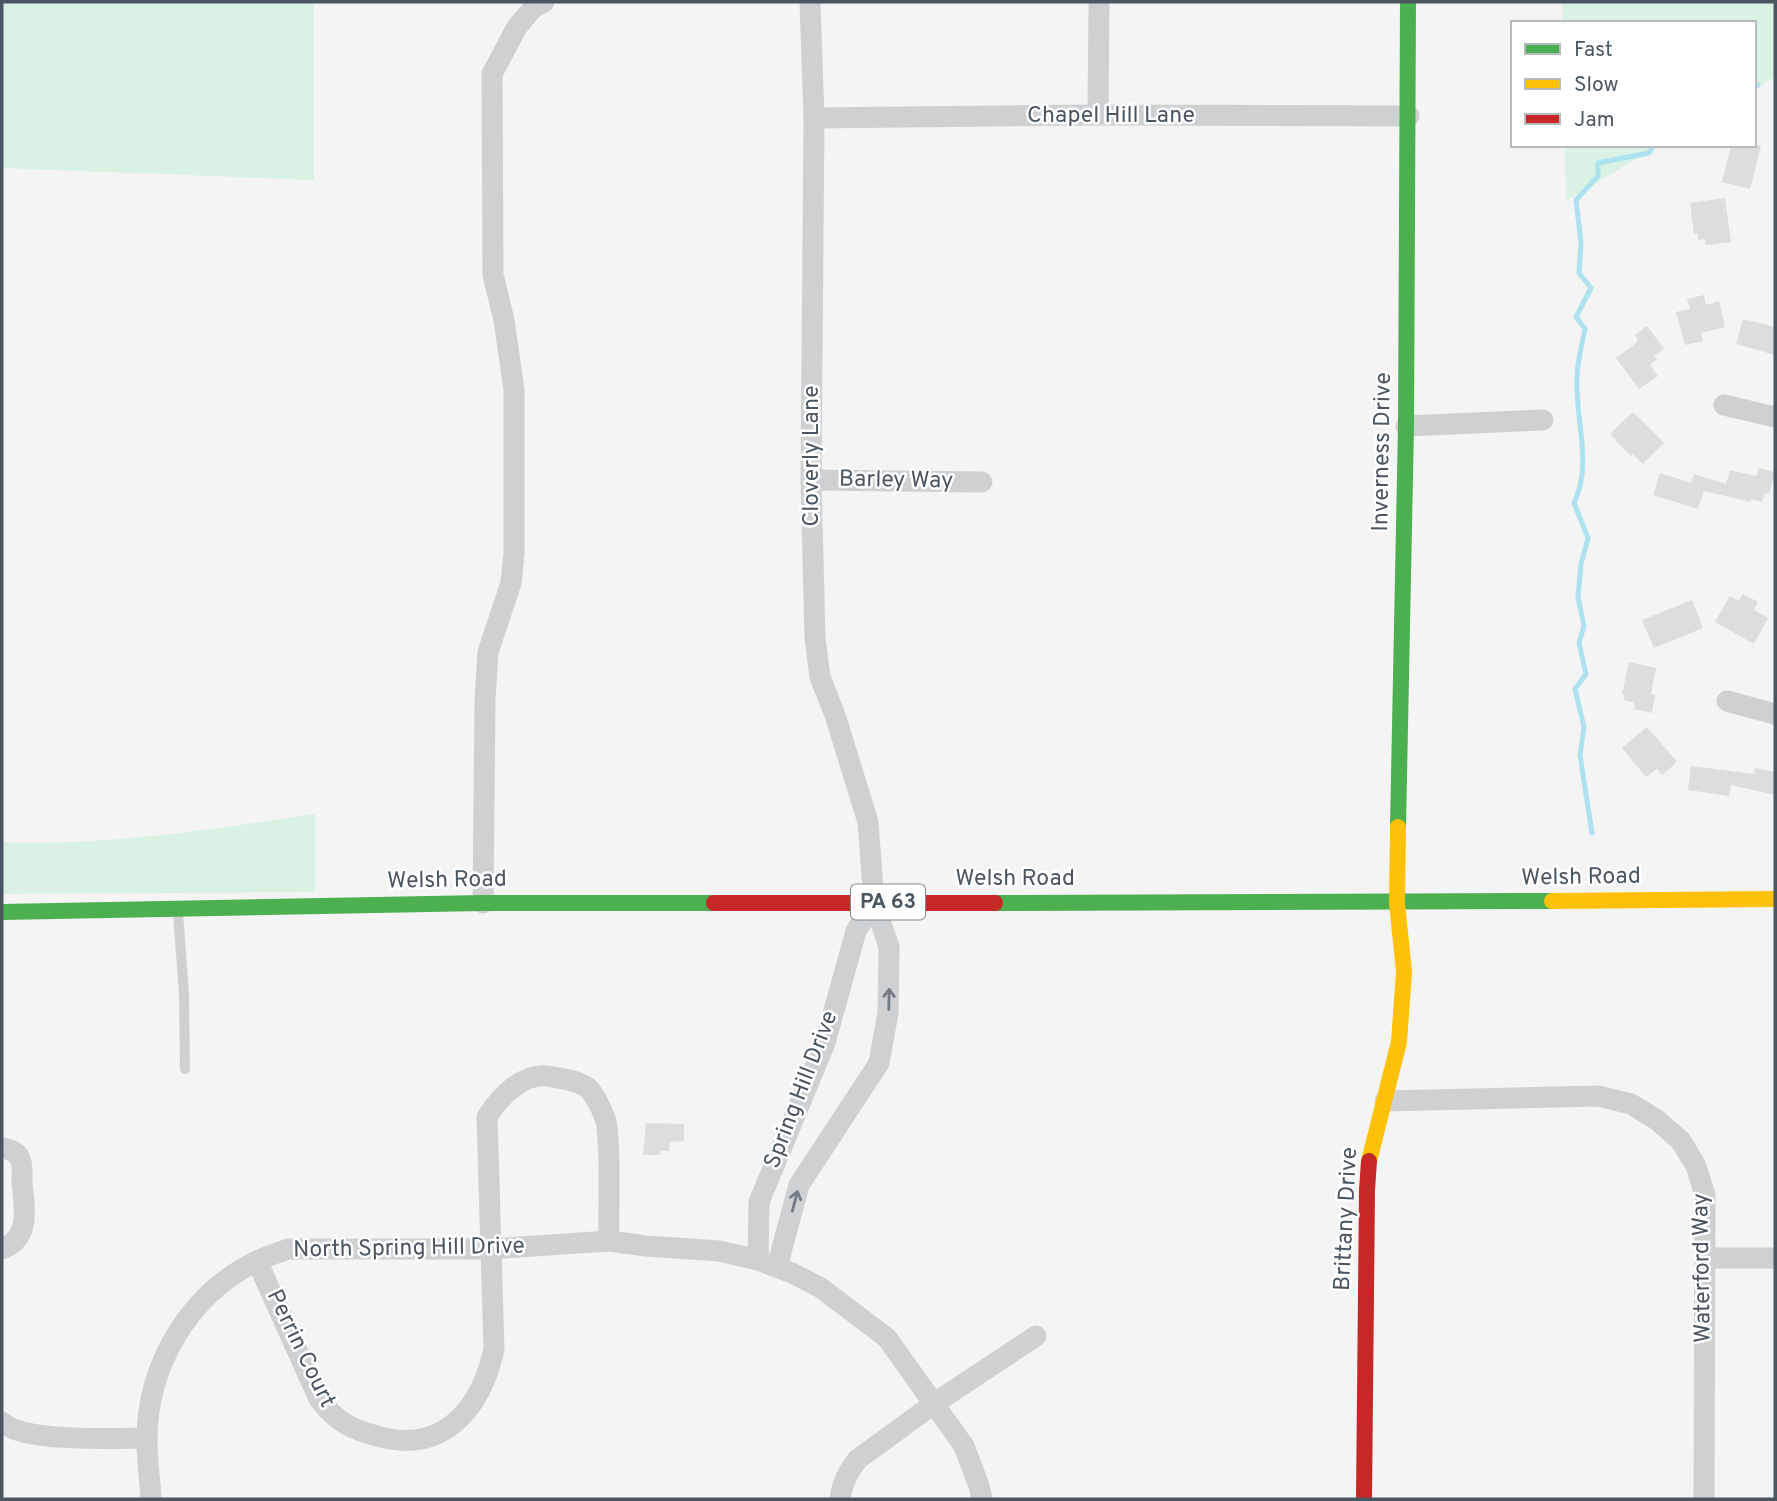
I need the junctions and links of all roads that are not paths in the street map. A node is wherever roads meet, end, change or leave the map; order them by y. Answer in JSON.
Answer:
{"nodes":[{"id":1,"x":810,"y":2,"type":"edge"},
{"id":2,"x":1099,"y":2,"type":"edge"},
{"id":3,"x":1408,"y":2,"type":"edge"},
{"id":4,"x":536,"y":3,"type":"edge"},
{"id":5,"x":1098,"y":115,"type":"junction"},
{"id":6,"x":1409,"y":117,"type":"junction"},
{"id":7,"x":814,"y":118,"type":"junction"},
{"id":8,"x":1724,"y":405,"type":"dead end"},
{"id":9,"x":1775,"y":417,"type":"edge"},
{"id":10,"x":1543,"y":420,"type":"dead end"},
{"id":11,"x":1406,"y":426,"type":"junction"},
{"id":12,"x":811,"y":480,"type":"junction"},
{"id":13,"x":982,"y":482,"type":"dead end"},
{"id":14,"x":1727,"y":701,"type":"dead end"},
{"id":15,"x":1775,"y":714,"type":"edge"},
{"id":16,"x":1775,"y":899,"type":"edge"},
{"id":17,"x":874,"y":902,"type":"junction"},
{"id":18,"x":483,"y":903,"type":"junction"},
{"id":19,"x":1397,"y":903,"type":"junction"},
{"id":20,"x":178,"y":910,"type":"junction"},
{"id":21,"x":2,"y":912,"type":"edge"},
{"id":22,"x":185,"y":1069,"type":"dead end"},
{"id":23,"x":1385,"y":1101,"type":"junction"},
{"id":24,"x":2,"y":1148,"type":"edge"},
{"id":25,"x":609,"y":1241,"type":"junction"},
{"id":26,"x":2,"y":1249,"type":"edge"},
{"id":27,"x":490,"y":1249,"type":"junction"},
{"id":28,"x":1705,"y":1258,"type":"junction"},
{"id":29,"x":1775,"y":1258,"type":"edge"},
{"id":30,"x":257,"y":1261,"type":"junction"},
{"id":31,"x":767,"y":1264,"type":"junction"},
{"id":32,"x":1036,"y":1336,"type":"dead end"},
{"id":33,"x":935,"y":1403,"type":"junction"},
{"id":34,"x":2,"y":1422,"type":"edge"},
{"id":35,"x":147,"y":1438,"type":"junction"},
{"id":36,"x":151,"y":1499,"type":"edge"},
{"id":37,"x":840,"y":1499,"type":"edge"},
{"id":38,"x":982,"y":1499,"type":"edge"},
{"id":39,"x":1364,"y":1499,"type":"edge"},
{"id":40,"x":1704,"y":1499,"type":"edge"}],
"edges":[{"from":1,"to":7,"type":"street","name":"Cloverly Lane"},
{"from":2,"to":5,"type":"street"},
{"from":3,"to":6,"type":"main road","name":"Inverness Drive"},
{"from":4,"to":18,"type":"street"},
{"from":5,"to":6,"type":"street","name":"Chapel Hill Lane"},
{"from":5,"to":7,"type":"street","name":"Chapel Hill Lane"},
{"from":6,"to":11,"type":"main road","name":"Inverness Drive"},
{"from":7,"to":12,"type":"street","name":"Cloverly Lane"},
{"from":8,"to":9,"type":"street"},
{"from":10,"to":11,"type":"street"},
{"from":11,"to":19,"type":"main road","name":"Inverness Drive"},
{"from":12,"to":13,"type":"street","name":"Barley Way"},
{"from":12,"to":17,"type":"street","name":"Cloverly Lane"},
{"from":14,"to":15,"type":"street"},
{"from":16,"to":19,"type":"main road","name":"Welsh Road","number":"PA 63"},
{"from":17,"to":18,"type":"main road","name":"Welsh Road","number":"PA 63"},
{"from":17,"to":19,"type":"main road","name":"Welsh Road","number":"PA 63"},
{"from":17,"to":31,"type":"street","name":"Spring Hill Drive"},
{"from":31,"to":17,"type":"street","name":"Spring Hill Drive","one_way":true},
{"from":18,"to":20,"type":"main road","name":"Welsh Road","number":"PA 63"},
{"from":19,"to":23,"type":"main road","name":"Brittany Drive"},
{"from":20,"to":21,"type":"main road","name":"Welsh Road","number":"PA 63"},
{"from":20,"to":22,"type":"lane"},
{"from":23,"to":28,"type":"street","name":"Waterford Way"},
{"from":23,"to":39,"type":"main road","name":"Brittany Drive"},
{"from":24,"to":26,"type":"street"},
{"from":25,"to":27,"type":"street","name":"North Spring Hill Drive"},
{"from":25,"to":27,"type":"street","name":"Perrin Court"},
{"from":25,"to":31,"type":"street","name":"North Spring Hill Drive"},
{"from":27,"to":30,"type":"street","name":"North Spring Hill Drive"},
{"from":27,"to":30,"type":"street","name":"Perrin Court"},
{"from":28,"to":29,"type":"street"},
{"from":28,"to":40,"type":"street","name":"Waterford Way"},
{"from":30,"to":35,"type":"street","name":"North Spring Hill Drive"},
{"from":31,"to":33,"type":"street","name":"North Spring Hill Drive"},
{"from":32,"to":33,"type":"street"},
{"from":33,"to":37,"type":"street"},
{"from":33,"to":38,"type":"street","name":"North Spring Hill Drive"},
{"from":34,"to":35,"type":"street"},
{"from":35,"to":36,"type":"street","name":"North Spring Hill Drive"}]}
